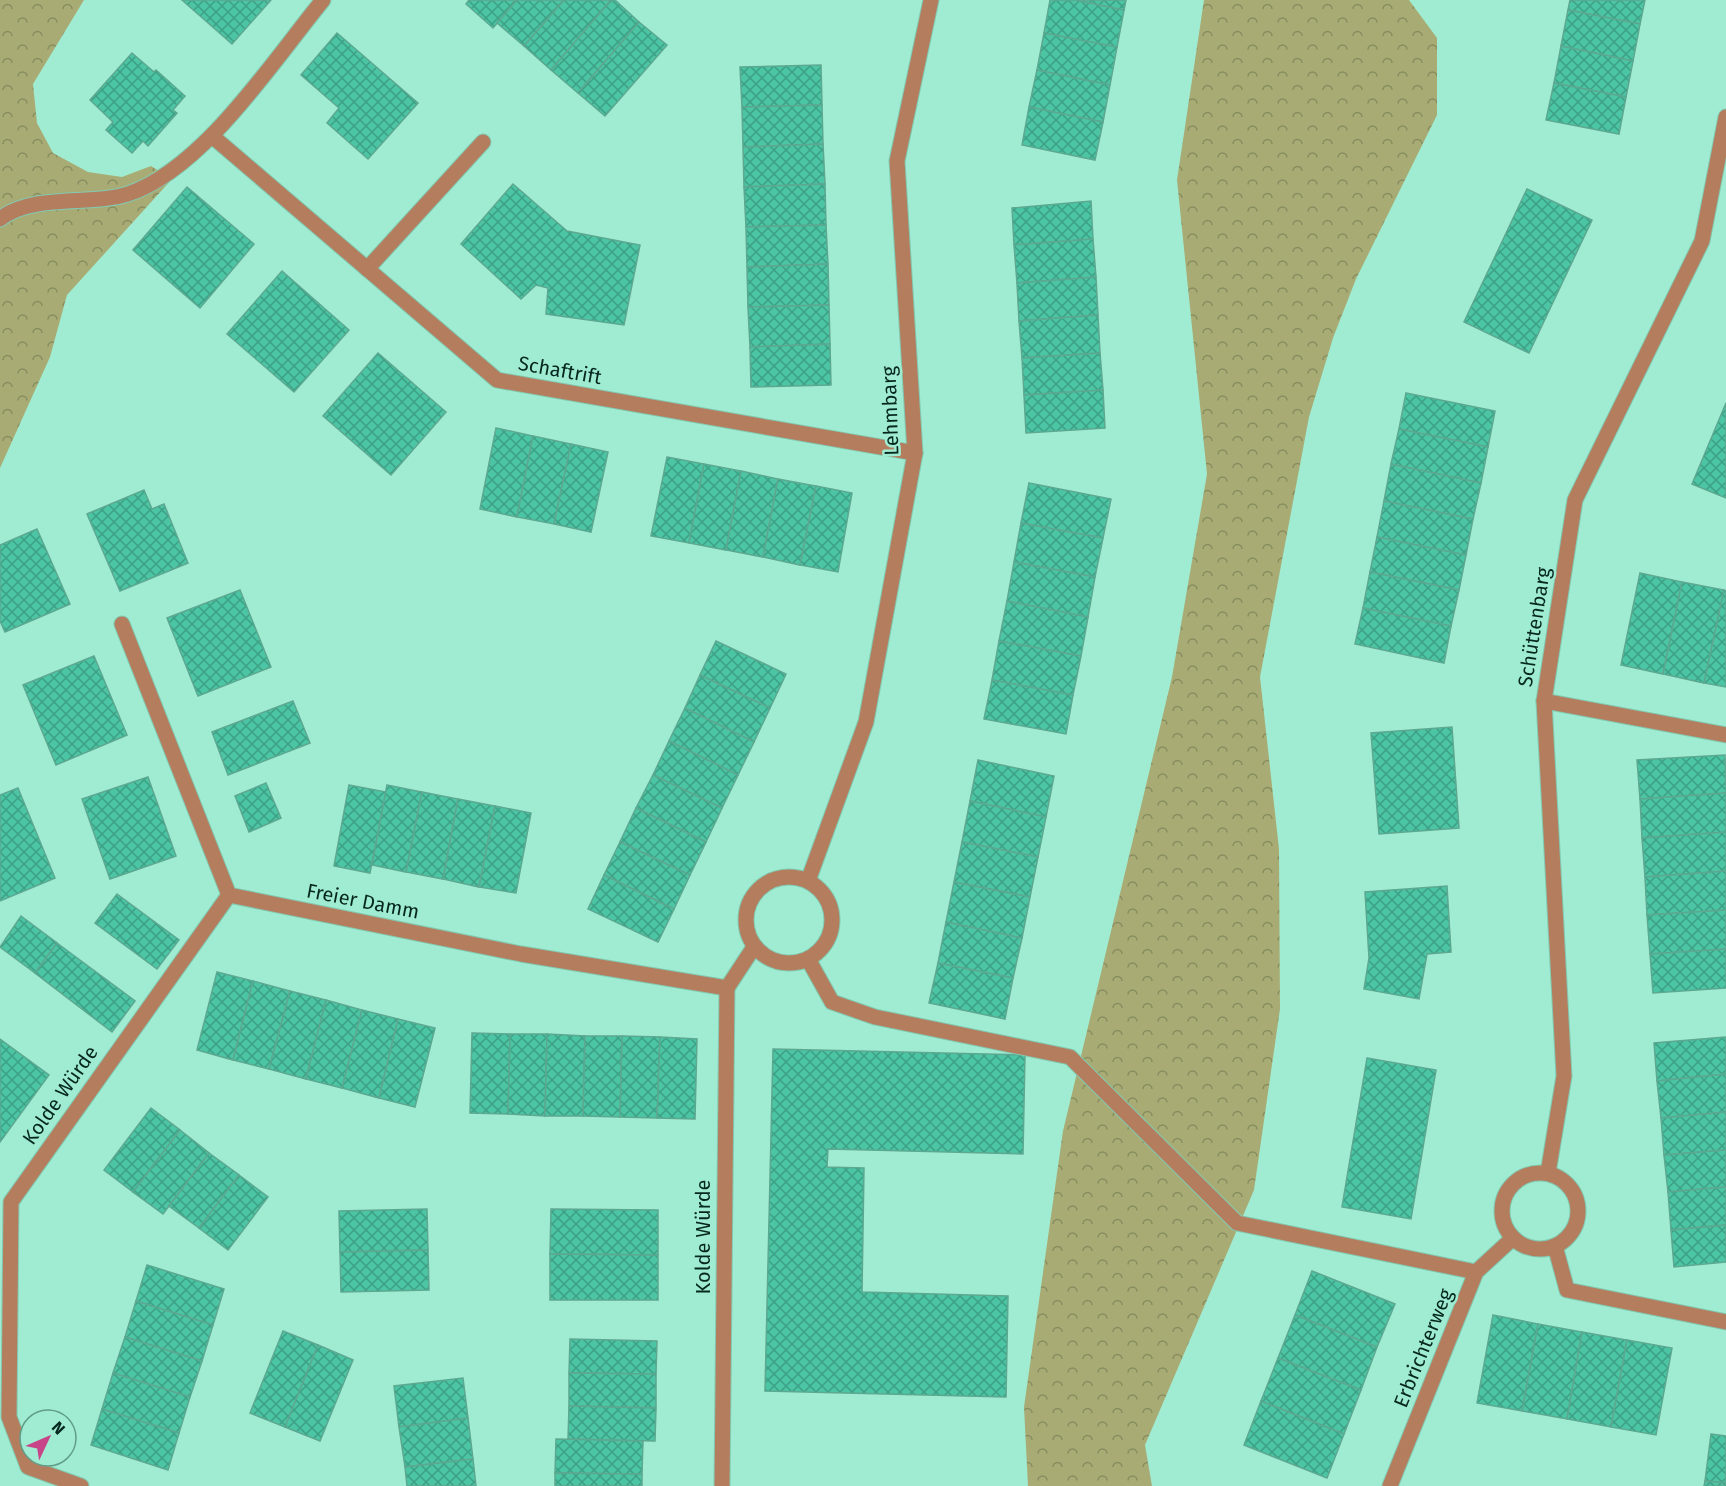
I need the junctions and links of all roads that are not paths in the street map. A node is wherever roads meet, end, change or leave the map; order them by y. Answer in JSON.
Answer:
{"nodes":[{"id":1,"x":323,"y":0,"type":"edge"},
{"id":2,"x":931,"y":0,"type":"edge"},
{"id":3,"x":1726,"y":117,"type":"edge"},
{"id":4,"x":212,"y":136,"type":"junction"},
{"id":5,"x":483,"y":142,"type":"dead end"},
{"id":6,"x":0,"y":219,"type":"edge"},
{"id":7,"x":367,"y":269,"type":"junction"},
{"id":8,"x":915,"y":453,"type":"junction"},
{"id":9,"x":122,"y":624,"type":"dead end"},
{"id":10,"x":1544,"y":701,"type":"junction"},
{"id":11,"x":1726,"y":735,"type":"edge"},
{"id":12,"x":808,"y":881,"type":"junction"},
{"id":13,"x":229,"y":895,"type":"junction"},
{"id":14,"x":754,"y":947,"type":"junction"},
{"id":15,"x":808,"y":959,"type":"junction"},
{"id":16,"x":727,"y":988,"type":"junction"},
{"id":17,"x":1548,"y":1173,"type":"junction"},
{"id":18,"x":1513,"y":1238,"type":"junction"},
{"id":19,"x":1555,"y":1246,"type":"junction"},
{"id":20,"x":1476,"y":1272,"type":"junction"},
{"id":21,"x":1726,"y":1322,"type":"edge"},
{"id":22,"x":81,"y":1486,"type":"edge"},
{"id":23,"x":722,"y":1486,"type":"edge"},
{"id":24,"x":1389,"y":1486,"type":"edge"}],
"edges":[{"from":1,"to":4,"type":"street"},
{"from":2,"to":8,"type":"street","name":"Lehmbarg"},
{"from":3,"to":10,"type":"street","name":"Schüttenbarg"},
{"from":4,"to":6,"type":"street"},
{"from":4,"to":7,"type":"street","name":"Schaftrift"},
{"from":5,"to":7,"type":"street"},
{"from":7,"to":8,"type":"street","name":"Schaftrift"},
{"from":8,"to":12,"type":"street","name":"Lehmbarg"},
{"from":9,"to":13,"type":"street"},
{"from":10,"to":11,"type":"street"},
{"from":10,"to":17,"type":"street","name":"Schüttenbarg"},
{"from":12,"to":14,"type":"street"},
{"from":12,"to":15,"type":"street"},
{"from":13,"to":16,"type":"street","name":"Freier Damm"},
{"from":13,"to":22,"type":"street","name":"Kolde Würde"},
{"from":14,"to":15,"type":"street"},
{"from":14,"to":16,"type":"street"},
{"from":15,"to":20,"type":"street"},
{"from":16,"to":23,"type":"street","name":"Kolde Würde"},
{"from":17,"to":18,"type":"street"},
{"from":17,"to":19,"type":"street"},
{"from":18,"to":19,"type":"street"},
{"from":18,"to":20,"type":"street","name":"Erbrichterweg"},
{"from":19,"to":21,"type":"street"},
{"from":20,"to":24,"type":"street","name":"Erbrichterweg"}]}
